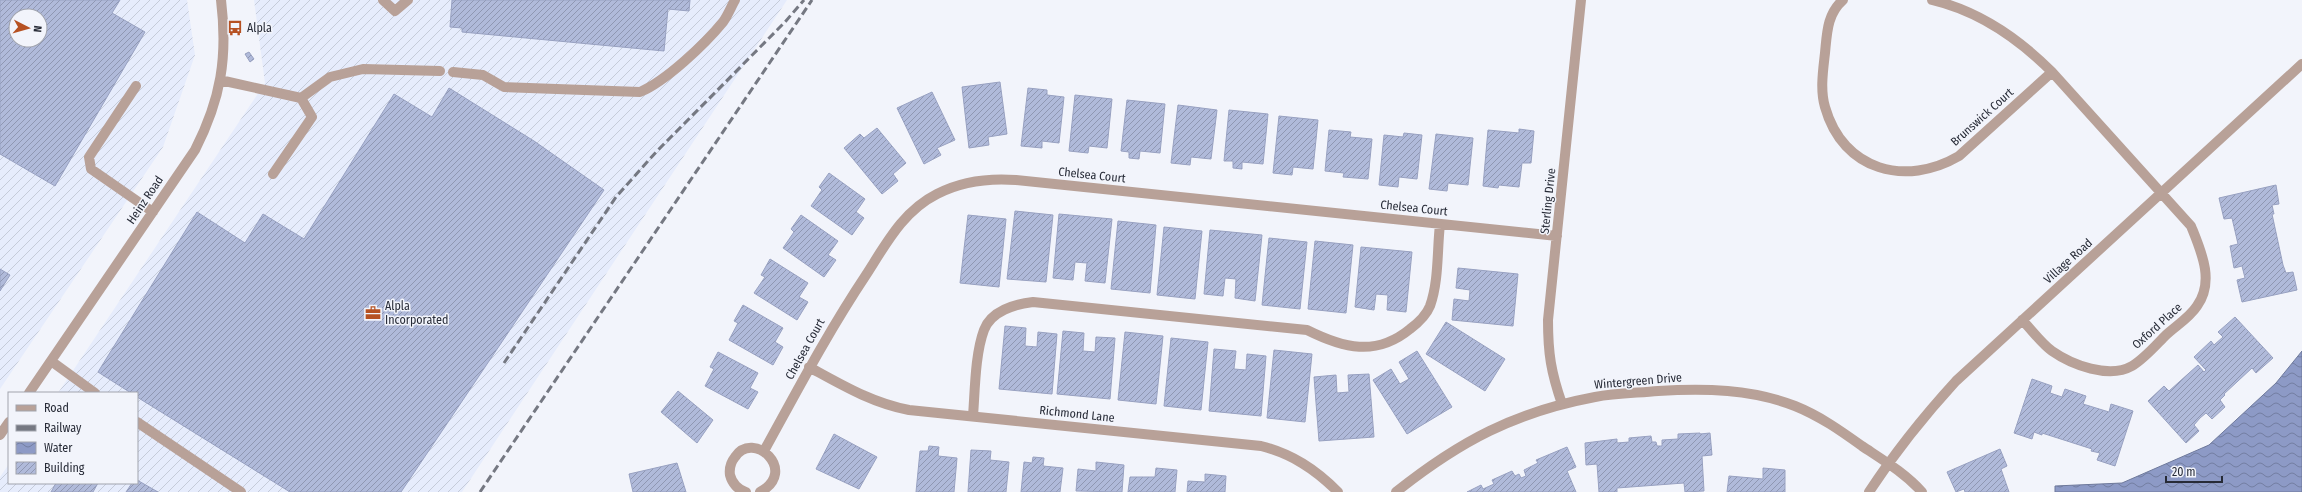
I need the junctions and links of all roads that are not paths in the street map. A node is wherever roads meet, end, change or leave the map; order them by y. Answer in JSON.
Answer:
{"nodes":[{"id":1,"x":221,"y":0,"type":"edge"},
{"id":2,"x":384,"y":0,"type":"edge"},
{"id":3,"x":408,"y":0,"type":"edge"},
{"id":4,"x":735,"y":0,"type":"edge"},
{"id":5,"x":1582,"y":0,"type":"edge"},
{"id":6,"x":1843,"y":0,"type":"edge"},
{"id":7,"x":1932,"y":0,"type":"edge"},
{"id":8,"x":2302,"y":64,"type":"edge"},
{"id":9,"x":440,"y":72,"type":"dead end"},
{"id":10,"x":453,"y":72,"type":"dead end"},
{"id":11,"x":2052,"y":72,"type":"junction"},
{"id":12,"x":220,"y":80,"type":"junction"},
{"id":13,"x":136,"y":86,"type":"dead end"},
{"id":14,"x":301,"y":98,"type":"junction"},
{"id":15,"x":274,"y":174,"type":"dead end"},
{"id":16,"x":2162,"y":192,"type":"junction"},
{"id":17,"x":153,"y":212,"type":"junction"},
{"id":18,"x":1440,"y":224,"type":"junction"},
{"id":19,"x":1557,"y":236,"type":"junction"},
{"id":20,"x":2022,"y":320,"type":"junction"},
{"id":21,"x":51,"y":361,"type":"junction"},
{"id":22,"x":809,"y":367,"type":"junction"},
{"id":23,"x":30,"y":392,"type":"edge"},
{"id":24,"x":94,"y":392,"type":"edge"},
{"id":25,"x":1562,"y":404,"type":"junction"},
{"id":26,"x":973,"y":416,"type":"junction"},
{"id":27,"x":8,"y":423,"type":"edge"},
{"id":28,"x":138,"y":423,"type":"edge"},
{"id":29,"x":0,"y":435,"type":"edge"},
{"id":30,"x":764,"y":451,"type":"junction"},
{"id":31,"x":1887,"y":463,"type":"junction"},
{"id":32,"x":241,"y":492,"type":"edge"},
{"id":33,"x":746,"y":492,"type":"edge"},
{"id":34,"x":760,"y":492,"type":"edge"},
{"id":35,"x":1338,"y":492,"type":"edge"},
{"id":36,"x":1396,"y":492,"type":"edge"},
{"id":37,"x":1869,"y":492,"type":"edge"},
{"id":38,"x":1922,"y":492,"type":"edge"}],
"edges":[{"from":1,"to":12,"type":"street","name":"Heinz Road"},
{"from":2,"to":3,"type":"street"},
{"from":4,"to":10,"type":"street"},
{"from":5,"to":19,"type":"street","name":"Sterling Drive"},
{"from":6,"to":11,"type":"street","name":"Brunswick Court"},
{"from":7,"to":11,"type":"street"},
{"from":8,"to":16,"type":"street","name":"Village Road"},
{"from":9,"to":14,"type":"street"},
{"from":11,"to":16,"type":"street"},
{"from":12,"to":14,"type":"street"},
{"from":12,"to":17,"type":"street","name":"Heinz Road"},
{"from":13,"to":17,"type":"street"},
{"from":14,"to":15,"type":"street"},
{"from":16,"to":20,"type":"street","name":"Village Road"},
{"from":16,"to":20,"type":"street","name":"Oxford Place"},
{"from":17,"to":21,"type":"street","name":"Heinz Road"},
{"from":18,"to":19,"type":"street","name":"Chelsea Court"},
{"from":18,"to":22,"type":"street","name":"Chelsea Court"},
{"from":18,"to":26,"type":"street"},
{"from":19,"to":25,"type":"street","name":"Sterling Drive"},
{"from":20,"to":31,"type":"street","name":"Village Road"},
{"from":21,"to":23,"type":"street","name":"Heinz Road"},
{"from":21,"to":24,"type":"street"},
{"from":22,"to":26,"type":"street","name":"Richmond Lane"},
{"from":22,"to":30,"type":"street","name":"Chelsea Court"},
{"from":25,"to":31,"type":"street","name":"Wintergreen Drive"},
{"from":25,"to":36,"type":"street","name":"Wintergreen Drive"},
{"from":26,"to":35,"type":"street","name":"Richmond Lane"},
{"from":27,"to":29,"type":"street"},
{"from":28,"to":32,"type":"street"},
{"from":30,"to":33,"type":"street"},
{"from":30,"to":34,"type":"street"},
{"from":31,"to":37,"type":"street","name":"Village Road"},
{"from":31,"to":38,"type":"street","name":"Wintergreen Drive"}]}
